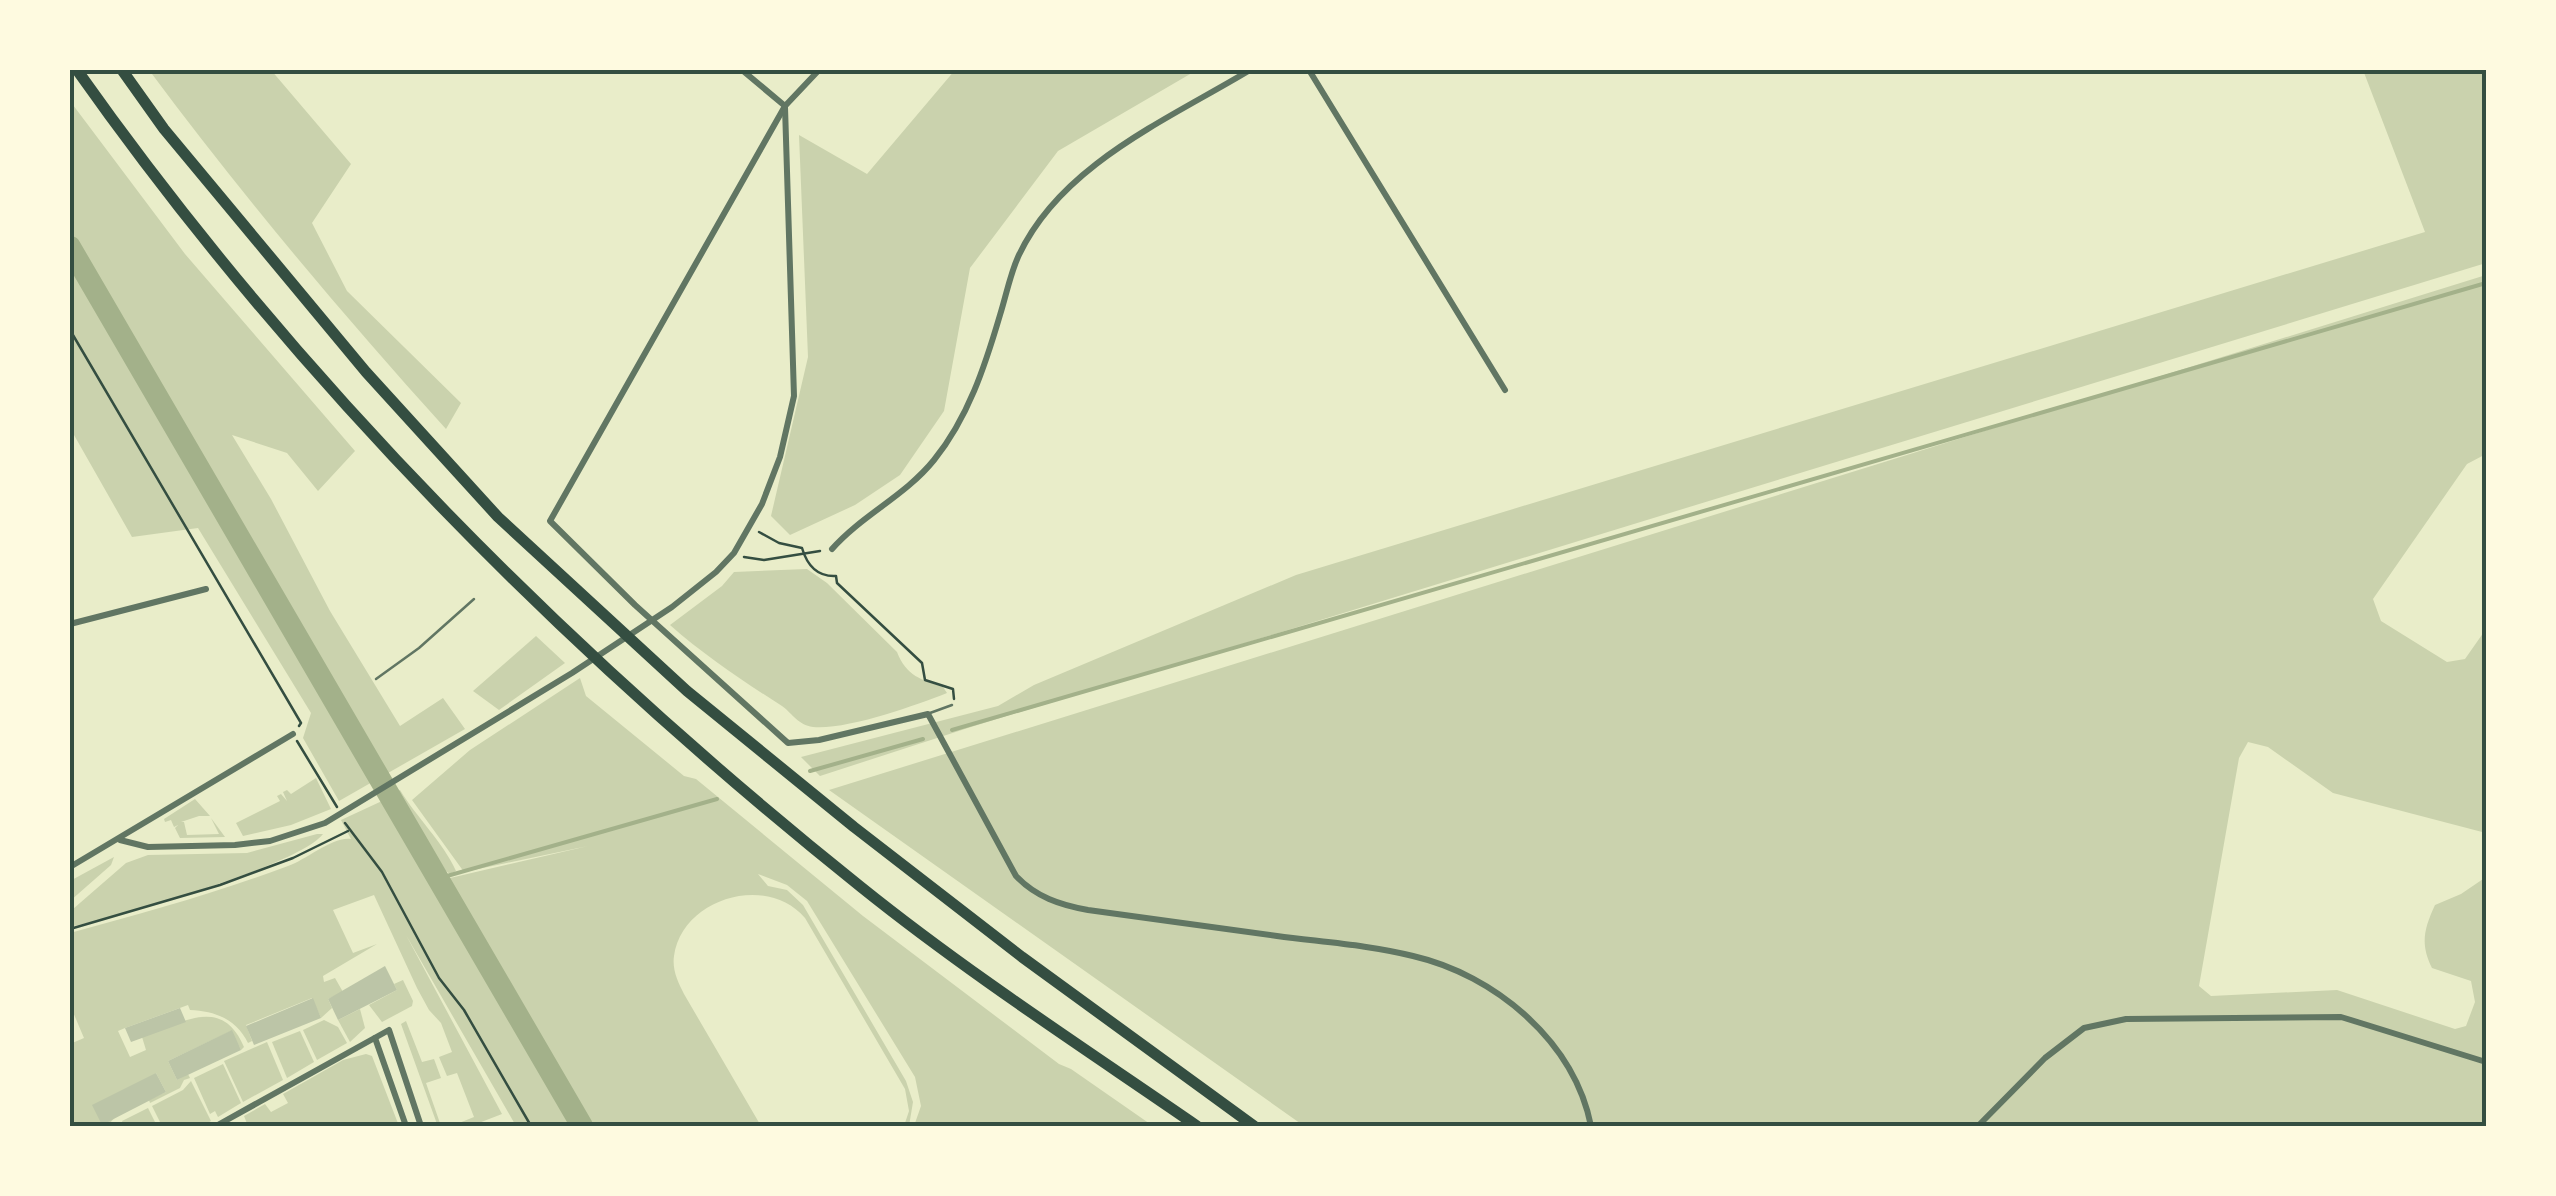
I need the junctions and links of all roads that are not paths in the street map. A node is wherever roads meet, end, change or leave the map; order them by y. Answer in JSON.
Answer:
{"nodes":[{"id":1,"x":77,"y":70,"type":"edge"},
{"id":2,"x":122,"y":70,"type":"edge"},
{"id":3,"x":742,"y":70,"type":"edge"},
{"id":4,"x":818,"y":70,"type":"edge"},
{"id":5,"x":1250,"y":70,"type":"edge"},
{"id":6,"x":1309,"y":70,"type":"edge"},
{"id":7,"x":785,"y":106,"type":"junction"},
{"id":8,"x":1504,"y":390,"type":"dead end"},
{"id":9,"x":832,"y":549,"type":"road end"},
{"id":10,"x":206,"y":589,"type":"dead end"},
{"id":11,"x":474,"y":599,"type":"dead end"},
{"id":12,"x":70,"y":624,"type":"edge"},
{"id":13,"x":376,"y":679,"type":"dead end"},
{"id":14,"x":952,"y":705,"type":"road end"},
{"id":15,"x":928,"y":714,"type":"junction"},
{"id":16,"x":293,"y":734,"type":"road end"},
{"id":17,"x":120,"y":840,"type":"junction"},
{"id":18,"x":70,"y":867,"type":"edge"},
{"id":19,"x":375,"y":1038,"type":"junction"},
{"id":20,"x":2486,"y":1062,"type":"edge"},
{"id":21,"x":216,"y":1126,"type":"edge"},
{"id":22,"x":406,"y":1126,"type":"edge"},
{"id":23,"x":422,"y":1126,"type":"edge"},
{"id":24,"x":1196,"y":1126,"type":"edge"},
{"id":25,"x":1254,"y":1126,"type":"edge"},
{"id":26,"x":1591,"y":1126,"type":"edge"},
{"id":27,"x":1978,"y":1126,"type":"edge"}],
"edges":[{"from":1,"to":24,"type":"highway"},
{"from":2,"to":25,"type":"highway"},
{"from":3,"to":7,"type":"street"},
{"from":4,"to":7,"type":"street"},
{"from":5,"to":9,"type":"street"},
{"from":6,"to":8,"type":"street"},
{"from":7,"to":15,"type":"street"},
{"from":7,"to":17,"type":"street"},
{"from":10,"to":12,"type":"street"},
{"from":11,"to":13,"type":"lane"},
{"from":14,"to":15,"type":"lane"},
{"from":15,"to":26,"type":"street"},
{"from":16,"to":17,"type":"street"},
{"from":17,"to":18,"type":"street"},
{"from":19,"to":21,"type":"street"},
{"from":19,"to":22,"type":"street"},
{"from":19,"to":23,"type":"street"},
{"from":20,"to":27,"type":"street"}]}
